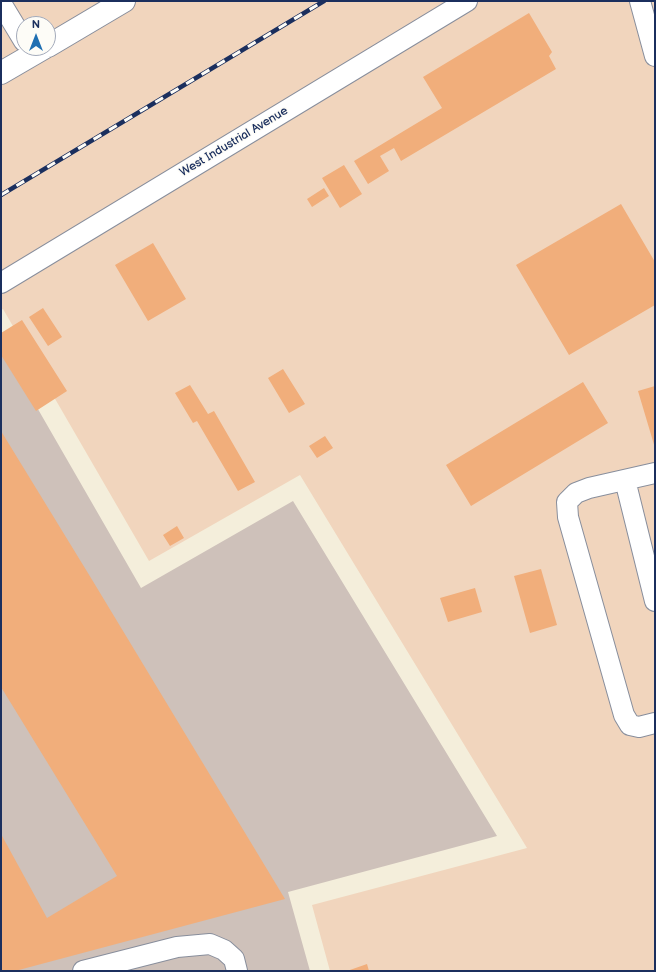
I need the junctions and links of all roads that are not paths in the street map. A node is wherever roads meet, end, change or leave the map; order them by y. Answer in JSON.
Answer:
{"nodes":[{"id":1,"x":124,"y":1,"type":"edge"},
{"id":2,"x":468,"y":1,"type":"edge"},
{"id":3,"x":640,"y":1,"type":"edge"},
{"id":4,"x":1,"y":3,"type":"edge"},
{"id":5,"x":16,"y":22,"type":"edge"},
{"id":6,"x":56,"y":36,"type":"edge"},
{"id":7,"x":23,"y":56,"type":"edge"},
{"id":8,"x":655,"y":56,"type":"edge"},
{"id":9,"x":1,"y":73,"type":"edge"},
{"id":10,"x":1,"y":282,"type":"edge"},
{"id":11,"x":655,"y":473,"type":"edge"},
{"id":12,"x":625,"y":480,"type":"junction"},
{"id":13,"x":655,"y":601,"type":"edge"},
{"id":14,"x":655,"y":723,"type":"edge"},
{"id":15,"x":82,"y":971,"type":"edge"},
{"id":16,"x":237,"y":971,"type":"edge"}],
"edges":[{"from":1,"to":6,"type":"main road"},
{"from":2,"to":10,"type":"street","name":"West Industrial Avenue"},
{"from":3,"to":8,"type":"street"},
{"from":4,"to":5,"type":"street"},
{"from":7,"to":9,"type":"main road"},
{"from":11,"to":12,"type":"street"},
{"from":12,"to":13,"type":"street"},
{"from":12,"to":14,"type":"street"},
{"from":15,"to":16,"type":"street"}]}
